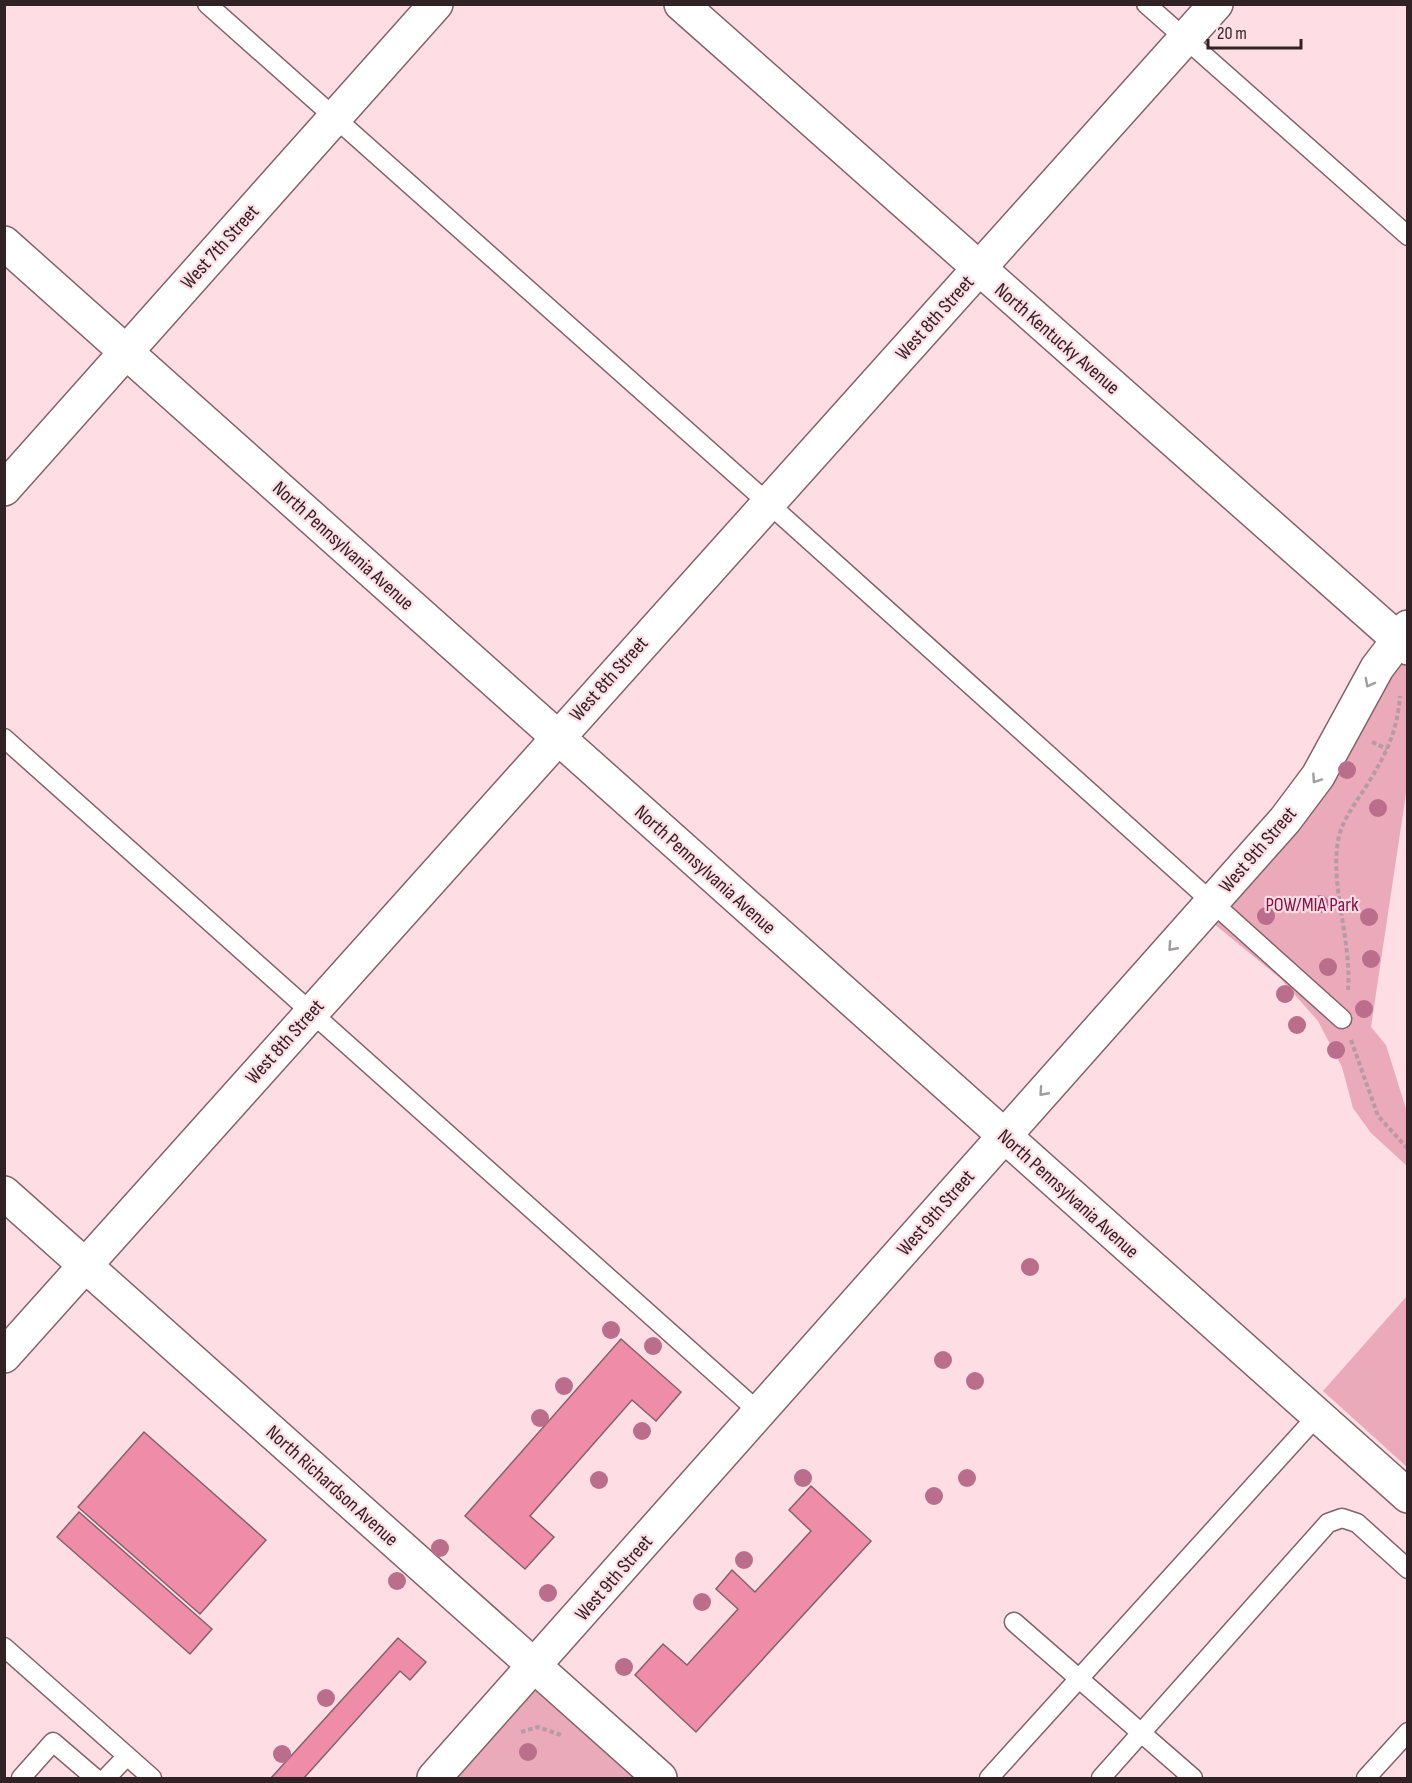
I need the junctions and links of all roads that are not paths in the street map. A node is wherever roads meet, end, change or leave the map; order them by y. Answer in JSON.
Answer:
{"nodes":[{"id":1,"x":207,"y":4,"type":"edge"},
{"id":2,"x":436,"y":4,"type":"edge"},
{"id":3,"x":681,"y":4,"type":"edge"},
{"id":4,"x":1146,"y":4,"type":"edge"},
{"id":5,"x":1216,"y":4,"type":"edge"},
{"id":6,"x":1185,"y":40,"type":"junction"},
{"id":7,"x":334,"y":118,"type":"junction"},
{"id":8,"x":1407,"y":236,"type":"edge"},
{"id":9,"x":4,"y":243,"type":"edge"},
{"id":10,"x":978,"y":270,"type":"junction"},
{"id":11,"x":127,"y":352,"type":"junction"},
{"id":12,"x":4,"y":489,"type":"edge"},
{"id":13,"x":768,"y":503,"type":"junction"},
{"id":14,"x":1404,"y":638,"type":"edge"},
{"id":15,"x":4,"y":738,"type":"edge"},
{"id":16,"x":557,"y":738,"type":"junction"},
{"id":17,"x":1211,"y":903,"type":"junction"},
{"id":18,"x":311,"y":1013,"type":"junction"},
{"id":19,"x":1342,"y":1019,"type":"road end"},
{"id":20,"x":1003,"y":1137,"type":"junction"},
{"id":21,"x":4,"y":1193,"type":"edge"},
{"id":22,"x":85,"y":1265,"type":"junction"},
{"id":23,"x":4,"y":1356,"type":"edge"},
{"id":24,"x":760,"y":1413,"type":"junction"},
{"id":25,"x":1317,"y":1416,"type":"junction"},
{"id":26,"x":1407,"y":1496,"type":"edge"},
{"id":27,"x":1407,"y":1569,"type":"edge"},
{"id":28,"x":1014,"y":1622,"type":"dead end"},
{"id":29,"x":6,"y":1651,"type":"edge"},
{"id":30,"x":536,"y":1668,"type":"junction"},
{"id":31,"x":1080,"y":1677,"type":"junction"},
{"id":32,"x":1407,"y":1732,"type":"edge"},
{"id":33,"x":1142,"y":1733,"type":"junction"},
{"id":34,"x":127,"y":1756,"type":"junction"},
{"id":35,"x":21,"y":1779,"type":"edge"},
{"id":36,"x":95,"y":1779,"type":"edge"},
{"id":37,"x":106,"y":1779,"type":"edge"},
{"id":38,"x":153,"y":1779,"type":"edge"},
{"id":39,"x":434,"y":1779,"type":"edge"},
{"id":40,"x":660,"y":1779,"type":"edge"},
{"id":41,"x":989,"y":1779,"type":"edge"},
{"id":42,"x":1101,"y":1779,"type":"edge"},
{"id":43,"x":1193,"y":1779,"type":"edge"},
{"id":44,"x":1366,"y":1779,"type":"edge"}],
"edges":[{"from":1,"to":7,"type":"lane"},
{"from":2,"to":7,"type":"street","name":"West 7th Street"},
{"from":3,"to":10,"type":"street","name":"North Kentucky Avenue"},
{"from":4,"to":6,"type":"lane"},
{"from":5,"to":6,"type":"street","name":"West 8th Street"},
{"from":6,"to":8,"type":"lane"},
{"from":6,"to":10,"type":"street","name":"West 8th Street"},
{"from":7,"to":11,"type":"street","name":"West 7th Street"},
{"from":7,"to":13,"type":"lane"},
{"from":9,"to":11,"type":"street","name":"North Pennsylvania Avenue"},
{"from":10,"to":13,"type":"street","name":"West 8th Street"},
{"from":10,"to":14,"type":"street","name":"North Kentucky Avenue"},
{"from":11,"to":12,"type":"street","name":"West 7th Street"},
{"from":11,"to":16,"type":"street","name":"North Pennsylvania Avenue"},
{"from":13,"to":16,"type":"street","name":"West 8th Street"},
{"from":13,"to":17,"type":"lane"},
{"from":14,"to":17,"type":"street","name":"West 9th Street","one_way":true},
{"from":15,"to":18,"type":"lane"},
{"from":16,"to":18,"type":"street","name":"West 8th Street"},
{"from":16,"to":20,"type":"street","name":"North Pennsylvania Avenue"},
{"from":17,"to":19,"type":"lane"},
{"from":17,"to":20,"type":"street","name":"West 9th Street","one_way":true},
{"from":18,"to":22,"type":"street","name":"West 8th Street"},
{"from":18,"to":24,"type":"lane"},
{"from":20,"to":24,"type":"street","name":"West 9th Street"},
{"from":20,"to":25,"type":"street","name":"North Pennsylvania Avenue"},
{"from":21,"to":22,"type":"street","name":"North Richardson Avenue"},
{"from":22,"to":23,"type":"street","name":"West 8th Street"},
{"from":22,"to":30,"type":"street","name":"North Richardson Avenue"},
{"from":24,"to":30,"type":"street","name":"West 9th Street"},
{"from":25,"to":26,"type":"street","name":"North Pennsylvania Avenue"},
{"from":25,"to":31,"type":"lane"},
{"from":27,"to":33,"type":"lane"},
{"from":28,"to":31,"type":"lane"},
{"from":29,"to":34,"type":"lane"},
{"from":30,"to":39,"type":"street","name":"West 9th Street"},
{"from":30,"to":40,"type":"street","name":"North Richardson Avenue"},
{"from":31,"to":33,"type":"lane"},
{"from":31,"to":41,"type":"lane"},
{"from":32,"to":44,"type":"lane"},
{"from":33,"to":42,"type":"lane"},
{"from":33,"to":43,"type":"lane"},
{"from":34,"to":37,"type":"lane"},
{"from":34,"to":38,"type":"lane"},
{"from":35,"to":36,"type":"lane"}]}
